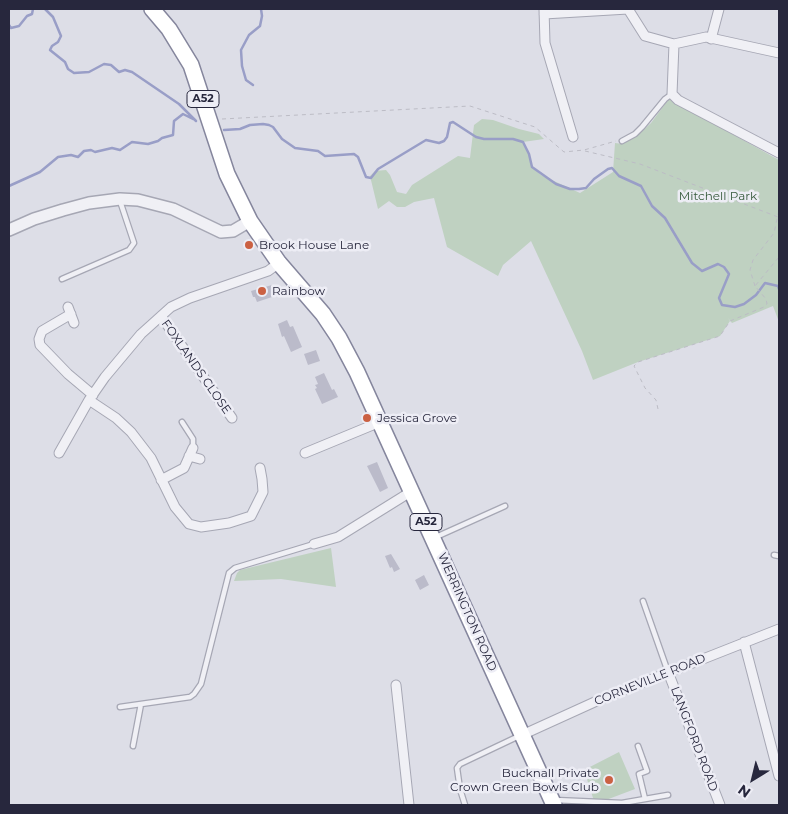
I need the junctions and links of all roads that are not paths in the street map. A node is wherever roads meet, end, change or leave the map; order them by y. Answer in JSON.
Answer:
{"nodes":[{"id":1,"x":152,"y":9,"type":"edge"},
{"id":2,"x":628,"y":9,"type":"edge"},
{"id":3,"x":719,"y":9,"type":"edge"},
{"id":4,"x":544,"y":11,"type":"edge"},
{"id":5,"x":711,"y":38,"type":"junction"},
{"id":6,"x":674,"y":44,"type":"junction"},
{"id":7,"x":779,"y":53,"type":"edge"},
{"id":8,"x":672,"y":94,"type":"junction"},
{"id":9,"x":573,"y":137,"type":"dead end"},
{"id":10,"x":622,"y":141,"type":"road end"},
{"id":11,"x":779,"y":153,"type":"edge"},
{"id":12,"x":120,"y":199,"type":"junction"},
{"id":13,"x":250,"y":221,"type":"junction"},
{"id":14,"x":9,"y":230,"type":"edge"},
{"id":15,"x":279,"y":262,"type":"junction"},
{"id":16,"x":62,"y":279,"type":"dead end"},
{"id":17,"x":71,"y":315,"type":"dead end"},
{"id":18,"x":161,"y":316,"type":"junction"},
{"id":19,"x":91,"y":397,"type":"junction"},
{"id":20,"x":232,"y":418,"type":"dead end"},
{"id":21,"x":182,"y":422,"type":"dead end"},
{"id":22,"x":380,"y":422,"type":"junction"},
{"id":23,"x":191,"y":452,"type":"junction"},
{"id":24,"x":306,"y":452,"type":"dead end"},
{"id":25,"x":59,"y":453,"type":"dead end"},
{"id":26,"x":200,"y":459,"type":"dead end"},
{"id":27,"x":260,"y":468,"type":"dead end"},
{"id":28,"x":161,"y":480,"type":"junction"},
{"id":29,"x":412,"y":491,"type":"junction"},
{"id":30,"x":505,"y":506,"type":"dead end"},
{"id":31,"x":434,"y":538,"type":"junction"},
{"id":32,"x":314,"y":544,"type":"joint"},
{"id":33,"x":643,"y":601,"type":"dead end"},
{"id":34,"x":779,"y":629,"type":"edge"},
{"id":35,"x":744,"y":642,"type":"junction"},
{"id":36,"x":668,"y":672,"type":"junction"},
{"id":37,"x":396,"y":685,"type":"dead end"},
{"id":38,"x":140,"y":704,"type":"junction"},
{"id":39,"x":120,"y":707,"type":"dead end"},
{"id":40,"x":522,"y":735,"type":"junction"},
{"id":41,"x":133,"y":746,"type":"dead end"},
{"id":42,"x":638,"y":746,"type":"dead end"},
{"id":43,"x":779,"y":776,"type":"edge"},
{"id":44,"x":668,"y":795,"type":"dead end"},
{"id":45,"x":645,"y":799,"type":"junction"},
{"id":46,"x":553,"y":802,"type":"edge"},
{"id":47,"x":409,"y":805,"type":"edge"},
{"id":48,"x":465,"y":805,"type":"edge"},
{"id":49,"x":720,"y":805,"type":"edge"}],
"edges":[{"from":1,"to":13,"type":"highway","number":"A52"},
{"from":2,"to":4,"type":"street"},
{"from":2,"to":6,"type":"street"},
{"from":3,"to":5,"type":"street"},
{"from":4,"to":9,"type":"street"},
{"from":5,"to":6,"type":"street"},
{"from":5,"to":7,"type":"street"},
{"from":6,"to":8,"type":"street"},
{"from":8,"to":10,"type":"lane"},
{"from":8,"to":11,"type":"street"},
{"from":12,"to":13,"type":"street"},
{"from":12,"to":14,"type":"street"},
{"from":12,"to":16,"type":"lane"},
{"from":13,"to":15,"type":"highway","number":"A52"},
{"from":15,"to":18,"type":"street"},
{"from":15,"to":22,"type":"highway","name":"WERRINGTON ROAD","number":"A52"},
{"from":17,"to":19,"type":"street"},
{"from":18,"to":19,"type":"street"},
{"from":18,"to":20,"type":"street","name":"FOXLANDS CLOSE"},
{"from":19,"to":25,"type":"street"},
{"from":19,"to":28,"type":"street"},
{"from":21,"to":23,"type":"lane"},
{"from":22,"to":24,"type":"street"},
{"from":22,"to":29,"type":"highway","name":"WERRINGTON ROAD","number":"A52"},
{"from":23,"to":26,"type":"street"},
{"from":23,"to":28,"type":"street"},
{"from":27,"to":28,"type":"street"},
{"from":29,"to":31,"type":"highway","name":"WERRINGTON ROAD","number":"A52"},
{"from":29,"to":32,"type":"street"},
{"from":30,"to":31,"type":"lane"},
{"from":31,"to":40,"type":"highway","name":"WERRINGTON ROAD","number":"A52"},
{"from":32,"to":38,"type":"lane"},
{"from":33,"to":36,"type":"lane"},
{"from":34,"to":35,"type":"street","name":"CORNEVILLE ROAD"},
{"from":35,"to":36,"type":"street","name":"CORNEVILLE ROAD"},
{"from":35,"to":43,"type":"street"},
{"from":36,"to":40,"type":"street","name":"CORNEVILLE ROAD"},
{"from":36,"to":49,"type":"street","name":"LANGFORD ROAD"},
{"from":37,"to":47,"type":"street"},
{"from":38,"to":39,"type":"lane"},
{"from":38,"to":41,"type":"lane"},
{"from":40,"to":46,"type":"highway","name":"WERRINGTON ROAD","number":"A52"},
{"from":40,"to":48,"type":"lane"},
{"from":42,"to":45,"type":"lane"},
{"from":44,"to":45,"type":"lane"},
{"from":45,"to":46,"type":"lane"}]}
